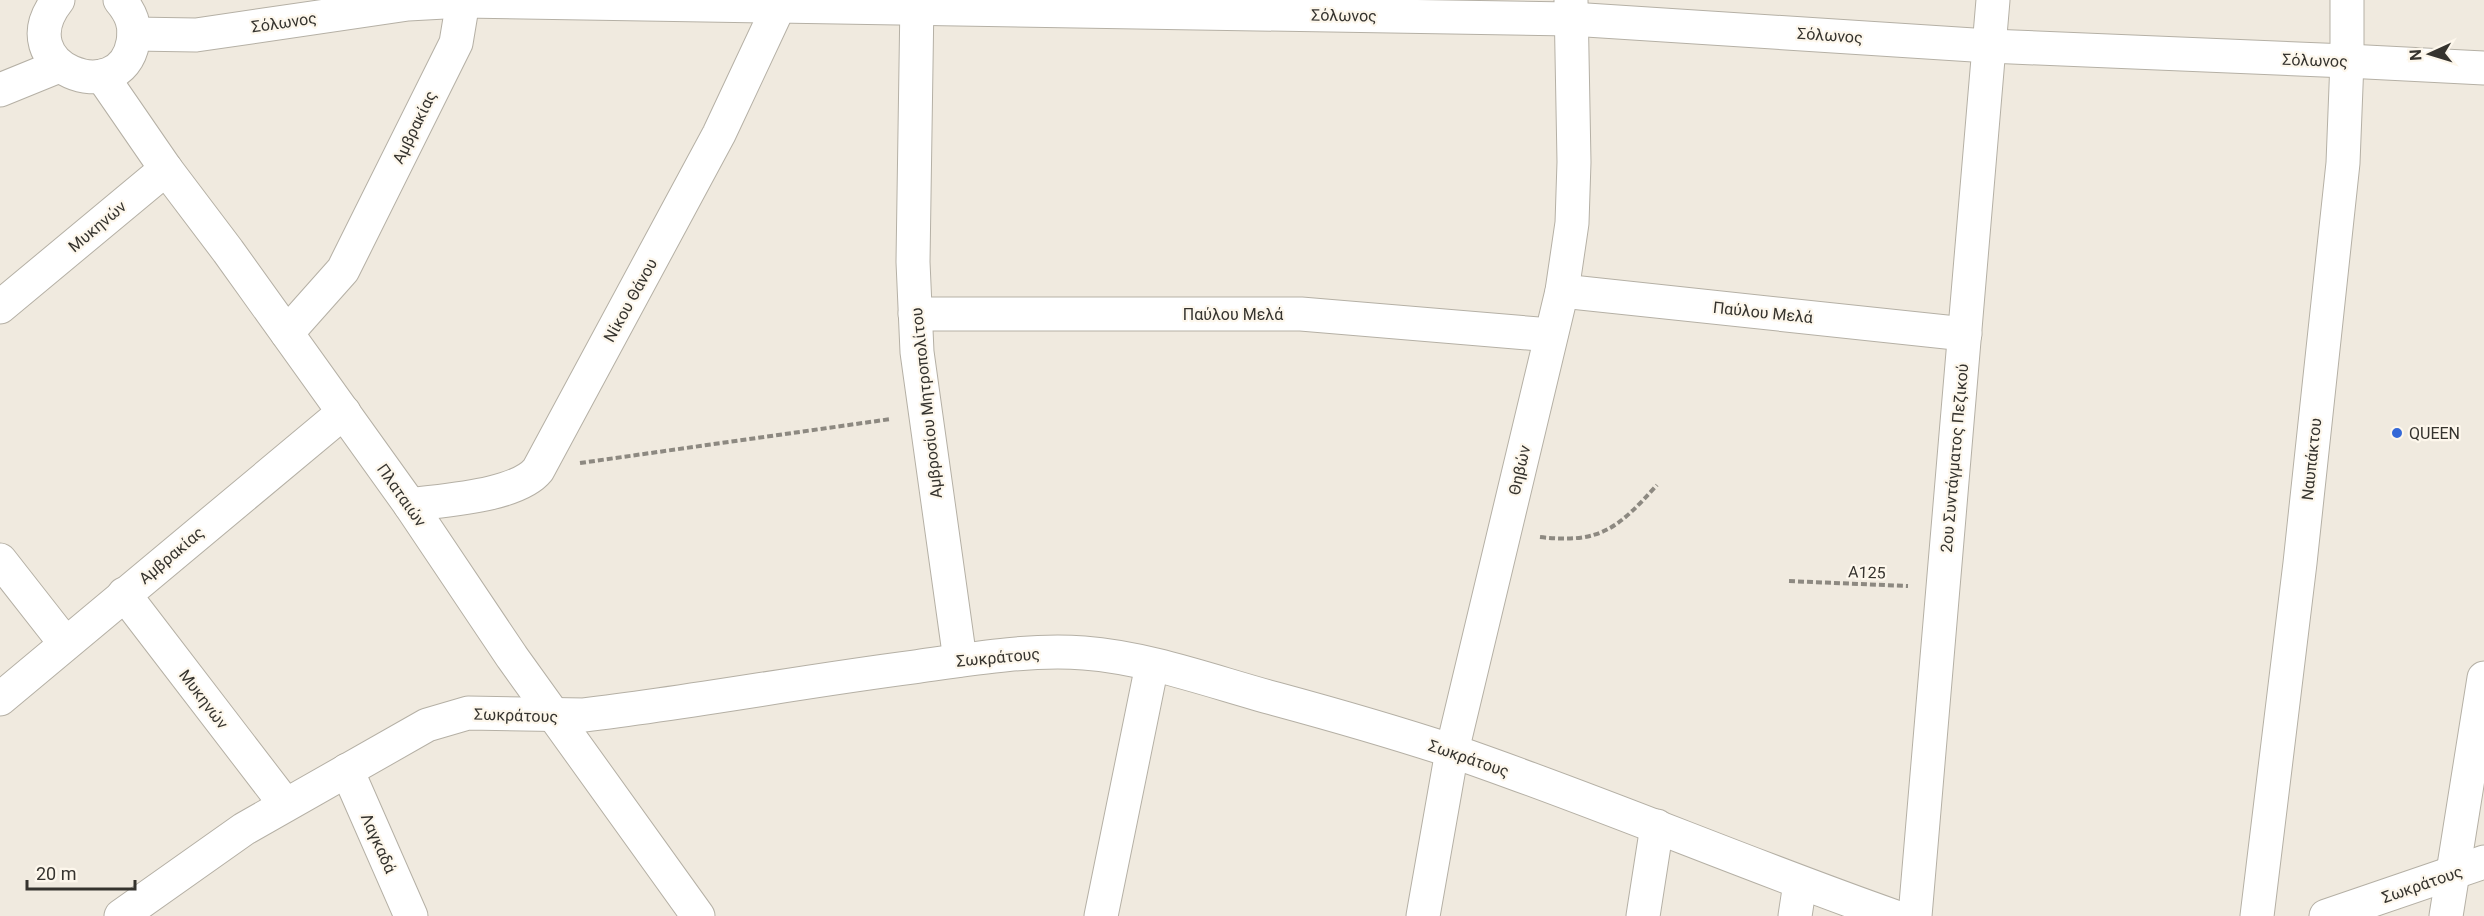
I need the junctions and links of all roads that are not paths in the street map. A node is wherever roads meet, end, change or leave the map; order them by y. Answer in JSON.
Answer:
{"nodes":[{"id":1,"x":120,"y":0,"type":"edge"},
{"id":2,"x":1993,"y":0,"type":"edge"},
{"id":3,"x":2347,"y":0,"type":"edge"},
{"id":4,"x":463,"y":1,"type":"edge"},
{"id":5,"x":49,"y":4,"type":"edge"},
{"id":6,"x":917,"y":4,"type":"edge"},
{"id":7,"x":779,"y":6,"type":"junction"},
{"id":8,"x":1571,"y":9,"type":"edge"},
{"id":9,"x":134,"y":34,"type":"junction"},
{"id":10,"x":1989,"y":46,"type":"junction"},
{"id":11,"x":2347,"y":61,"type":"junction"},
{"id":12,"x":59,"y":66,"type":"junction"},
{"id":13,"x":2484,"y":68,"type":"edge"},
{"id":14,"x":102,"y":76,"type":"junction"},
{"id":15,"x":0,"y":90,"type":"edge"},
{"id":16,"x":166,"y":169,"type":"junction"},
{"id":17,"x":1562,"y":291,"type":"junction"},
{"id":18,"x":0,"y":307,"type":"edge"},
{"id":19,"x":915,"y":314,"type":"junction"},
{"id":20,"x":287,"y":333,"type":"junction"},
{"id":21,"x":1965,"y":334,"type":"junction"},
{"id":22,"x":1551,"y":335,"type":"junction"},
{"id":23,"x":344,"y":412,"type":"junction"},
{"id":24,"x":410,"y":505,"type":"junction"},
{"id":25,"x":0,"y":560,"type":"edge"},
{"id":26,"x":124,"y":594,"type":"junction"},
{"id":27,"x":65,"y":643,"type":"junction"},
{"id":28,"x":960,"y":660,"type":"junction"},
{"id":29,"x":1152,"y":665,"type":"junction"},
{"id":30,"x":2484,"y":678,"type":"edge"},
{"id":31,"x":0,"y":699,"type":"edge"},
{"id":32,"x":555,"y":716,"type":"junction"},
{"id":33,"x":1452,"y":751,"type":"junction"},
{"id":34,"x":347,"y":770,"type":"junction"},
{"id":35,"x":285,"y":804,"type":"junction"},
{"id":36,"x":1657,"y":826,"type":"junction"},
{"id":37,"x":2484,"y":862,"type":"edge"},
{"id":38,"x":2452,"y":874,"type":"junction"},
{"id":39,"x":1800,"y":883,"type":"junction"},
{"id":40,"x":159,"y":904,"type":"edge"},
{"id":41,"x":121,"y":916,"type":"edge"},
{"id":42,"x":411,"y":916,"type":"edge"},
{"id":43,"x":698,"y":916,"type":"edge"},
{"id":44,"x":1101,"y":916,"type":"edge"},
{"id":45,"x":1423,"y":916,"type":"edge"},
{"id":46,"x":1643,"y":916,"type":"edge"},
{"id":47,"x":1795,"y":916,"type":"edge"},
{"id":48,"x":1893,"y":916,"type":"edge"},
{"id":49,"x":1915,"y":916,"type":"edge"},
{"id":50,"x":2257,"y":916,"type":"edge"},
{"id":51,"x":2326,"y":916,"type":"edge"},
{"id":52,"x":2445,"y":916,"type":"edge"}],
"edges":[{"from":1,"to":9,"type":"street"},
{"from":2,"to":10,"type":"street","name":"2ου Συντάγματος Πεζικού"},
{"from":3,"to":11,"type":"street","name":"Ναυπάκτου"},
{"from":4,"to":7,"type":"street","name":"Σόλωνος"},
{"from":4,"to":9,"type":"street","name":"Σόλωνος"},
{"from":4,"to":20,"type":"street","name":"Αμβρακίας"},
{"from":5,"to":12,"type":"street"},
{"from":6,"to":7,"type":"street","name":"Σόλωνος"},
{"from":6,"to":8,"type":"street","name":"Σόλωνος"},
{"from":6,"to":19,"type":"street","name":"Αμβροσίου Μητροπολίτου"},
{"from":7,"to":24,"type":"street","name":"Νίκου Θάνου"},
{"from":8,"to":10,"type":"street","name":"Σόλωνος"},
{"from":8,"to":17,"type":"street","name":"Θηβών"},
{"from":9,"to":14,"type":"street"},
{"from":10,"to":11,"type":"street","name":"Σόλωνος"},
{"from":10,"to":21,"type":"street","name":"2ου Συντάγματος Πεζικού"},
{"from":11,"to":13,"type":"street","name":"Σόλωνος"},
{"from":11,"to":50,"type":"street","name":"Ναυπάκτου"},
{"from":12,"to":14,"type":"street"},
{"from":12,"to":15,"type":"street"},
{"from":14,"to":16,"type":"street","name":"Πλαταιών"},
{"from":16,"to":18,"type":"street","name":"Μυκηνών"},
{"from":16,"to":20,"type":"street","name":"Πλαταιών"},
{"from":17,"to":21,"type":"street","name":"Παύλου Μελά"},
{"from":17,"to":22,"type":"street","name":"Θηβών"},
{"from":19,"to":22,"type":"street","name":"Παύλου Μελά"},
{"from":19,"to":28,"type":"street","name":"Αμβροσίου Μητροπολίτου"},
{"from":20,"to":23,"type":"street","name":"Πλαταιών"},
{"from":21,"to":49,"type":"street","name":"2ου Συντάγματος Πεζικού"},
{"from":22,"to":33,"type":"street","name":"Θηβών"},
{"from":23,"to":24,"type":"street","name":"Πλαταιών"},
{"from":23,"to":26,"type":"street","name":"Αμβρακίας"},
{"from":24,"to":32,"type":"street","name":"Πλαταιών"},
{"from":25,"to":27,"type":"street"},
{"from":26,"to":27,"type":"street","name":"Αμβρακίας"},
{"from":26,"to":35,"type":"street","name":"Μυκηνών"},
{"from":27,"to":31,"type":"street","name":"Αμβρακίας"},
{"from":28,"to":29,"type":"street","name":"Σωκράτους"},
{"from":28,"to":32,"type":"street","name":"Σωκράτους"},
{"from":29,"to":33,"type":"street","name":"Σωκράτους"},
{"from":29,"to":44,"type":"street"},
{"from":30,"to":38,"type":"street"},
{"from":32,"to":34,"type":"street","name":"Σωκράτους"},
{"from":32,"to":43,"type":"street","name":"Πλαταιών"},
{"from":33,"to":36,"type":"street","name":"Σωκράτους"},
{"from":33,"to":45,"type":"street","name":"Θηβών"},
{"from":34,"to":35,"type":"street","name":"Σωκράτους"},
{"from":34,"to":42,"type":"street","name":"Λαγκαδά"},
{"from":35,"to":40,"type":"street","name":"Σωκράτους"},
{"from":36,"to":39,"type":"street","name":"Σωκράτους"},
{"from":36,"to":46,"type":"street"},
{"from":37,"to":38,"type":"street","name":"Σωκράτους"},
{"from":38,"to":51,"type":"street","name":"Σωκράτους"},
{"from":38,"to":52,"type":"street"},
{"from":39,"to":47,"type":"street"},
{"from":39,"to":48,"type":"street","name":"Σωκράτους"},
{"from":40,"to":41,"type":"street","name":"Σωκράτους"}]}
